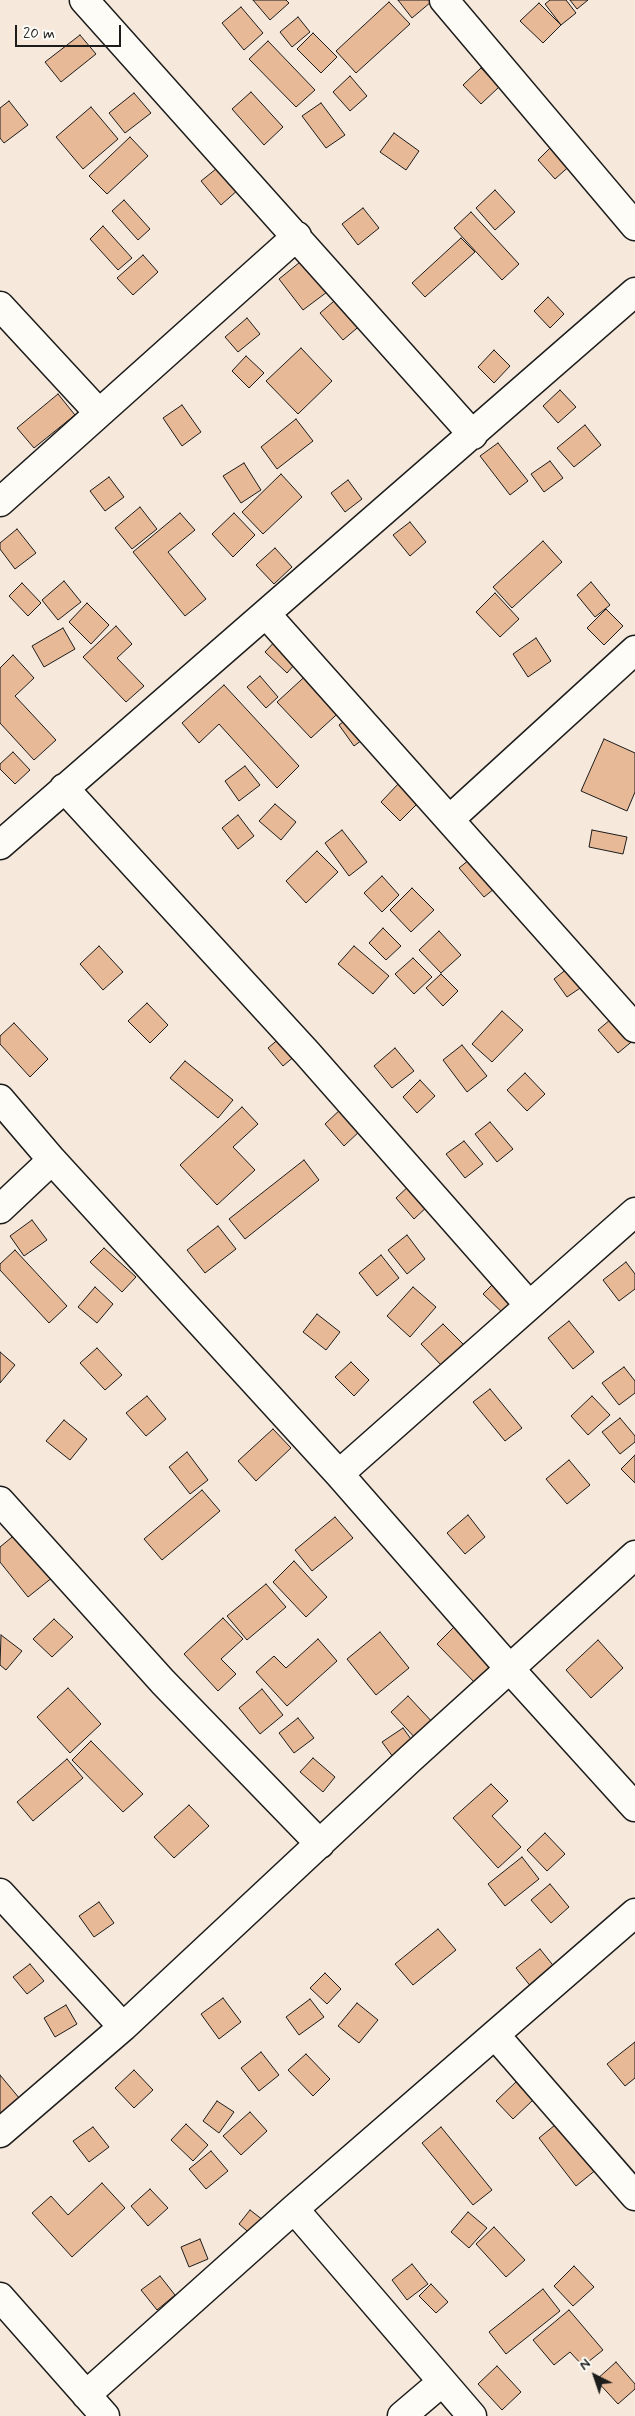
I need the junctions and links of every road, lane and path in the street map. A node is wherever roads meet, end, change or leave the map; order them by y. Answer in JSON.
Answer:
{"nodes":[{"id":1,"x":84,"y":0,"type":"edge"},
{"id":2,"x":444,"y":0,"type":"edge"},
{"id":3,"x":635,"y":226,"type":"edge"},
{"id":4,"x":297,"y":236,"type":"junction"},
{"id":5,"x":635,"y":292,"type":"edge"},
{"id":6,"x":0,"y":306,"type":"edge"},
{"id":7,"x":99,"y":413,"type":"junction"},
{"id":8,"x":473,"y":435,"type":"junction"},
{"id":9,"x":0,"y":502,"type":"edge"},
{"id":10,"x":266,"y":614,"type":"junction"},
{"id":11,"x":632,"y":658,"type":"edge"},
{"id":12,"x":64,"y":788,"type":"junction"},
{"id":13,"x":450,"y":819,"type":"junction"},
{"id":14,"x":0,"y":845,"type":"edge"},
{"id":15,"x":635,"y":1028,"type":"edge"},
{"id":16,"x":0,"y":1099,"type":"edge"},
{"id":17,"x":52,"y":1160,"type":"junction"},
{"id":18,"x":0,"y":1208,"type":"edge"},
{"id":19,"x":635,"y":1212,"type":"edge"},
{"id":20,"x":529,"y":1305,"type":"junction"},
{"id":21,"x":339,"y":1474,"type":"junction"},
{"id":22,"x":0,"y":1501,"type":"edge"},
{"id":23,"x":635,"y":1555,"type":"edge"},
{"id":24,"x":509,"y":1668,"type":"junction"},
{"id":25,"x":635,"y":1807,"type":"edge"},
{"id":26,"x":320,"y":1844,"type":"junction"},
{"id":27,"x":0,"y":1893,"type":"edge"},
{"id":28,"x":635,"y":1913,"type":"edge"},
{"id":29,"x":123,"y":2027,"type":"junction"},
{"id":30,"x":496,"y":2036,"type":"junction"},
{"id":31,"x":0,"y":2133,"type":"edge"},
{"id":32,"x":635,"y":2196,"type":"edge"},
{"id":33,"x":294,"y":2209,"type":"junction"},
{"id":34,"x":0,"y":2297,"type":"edge"},
{"id":35,"x":442,"y":2382,"type":"junction"},
{"id":36,"x":86,"y":2395,"type":"junction"},
{"id":37,"x":105,"y":2416,"type":"edge"},
{"id":38,"x":402,"y":2416,"type":"edge"},
{"id":39,"x":472,"y":2416,"type":"edge"}],
"edges":[{"from":1,"to":4,"type":"street"},
{"from":2,"to":3,"type":"street"},
{"from":4,"to":7,"type":"street"},
{"from":4,"to":8,"type":"street"},
{"from":5,"to":8,"type":"street"},
{"from":6,"to":7,"type":"street"},
{"from":7,"to":9,"type":"street"},
{"from":8,"to":10,"type":"street"},
{"from":10,"to":12,"type":"street"},
{"from":10,"to":13,"type":"street"},
{"from":11,"to":13,"type":"street"},
{"from":12,"to":14,"type":"street"},
{"from":12,"to":20,"type":"street"},
{"from":13,"to":15,"type":"street"},
{"from":16,"to":17,"type":"street"},
{"from":17,"to":18,"type":"street"},
{"from":17,"to":21,"type":"street"},
{"from":19,"to":20,"type":"street"},
{"from":20,"to":21,"type":"street"},
{"from":21,"to":24,"type":"street"},
{"from":22,"to":26,"type":"street"},
{"from":23,"to":24,"type":"street"},
{"from":24,"to":25,"type":"street"},
{"from":24,"to":26,"type":"street"},
{"from":26,"to":29,"type":"street"},
{"from":27,"to":29,"type":"street"},
{"from":28,"to":30,"type":"street"},
{"from":29,"to":31,"type":"street"},
{"from":30,"to":32,"type":"street"},
{"from":30,"to":33,"type":"street"},
{"from":33,"to":35,"type":"street"},
{"from":33,"to":36,"type":"street"},
{"from":34,"to":36,"type":"street"},
{"from":35,"to":38,"type":"street"},
{"from":35,"to":39,"type":"street"},
{"from":36,"to":37,"type":"street"}]}
